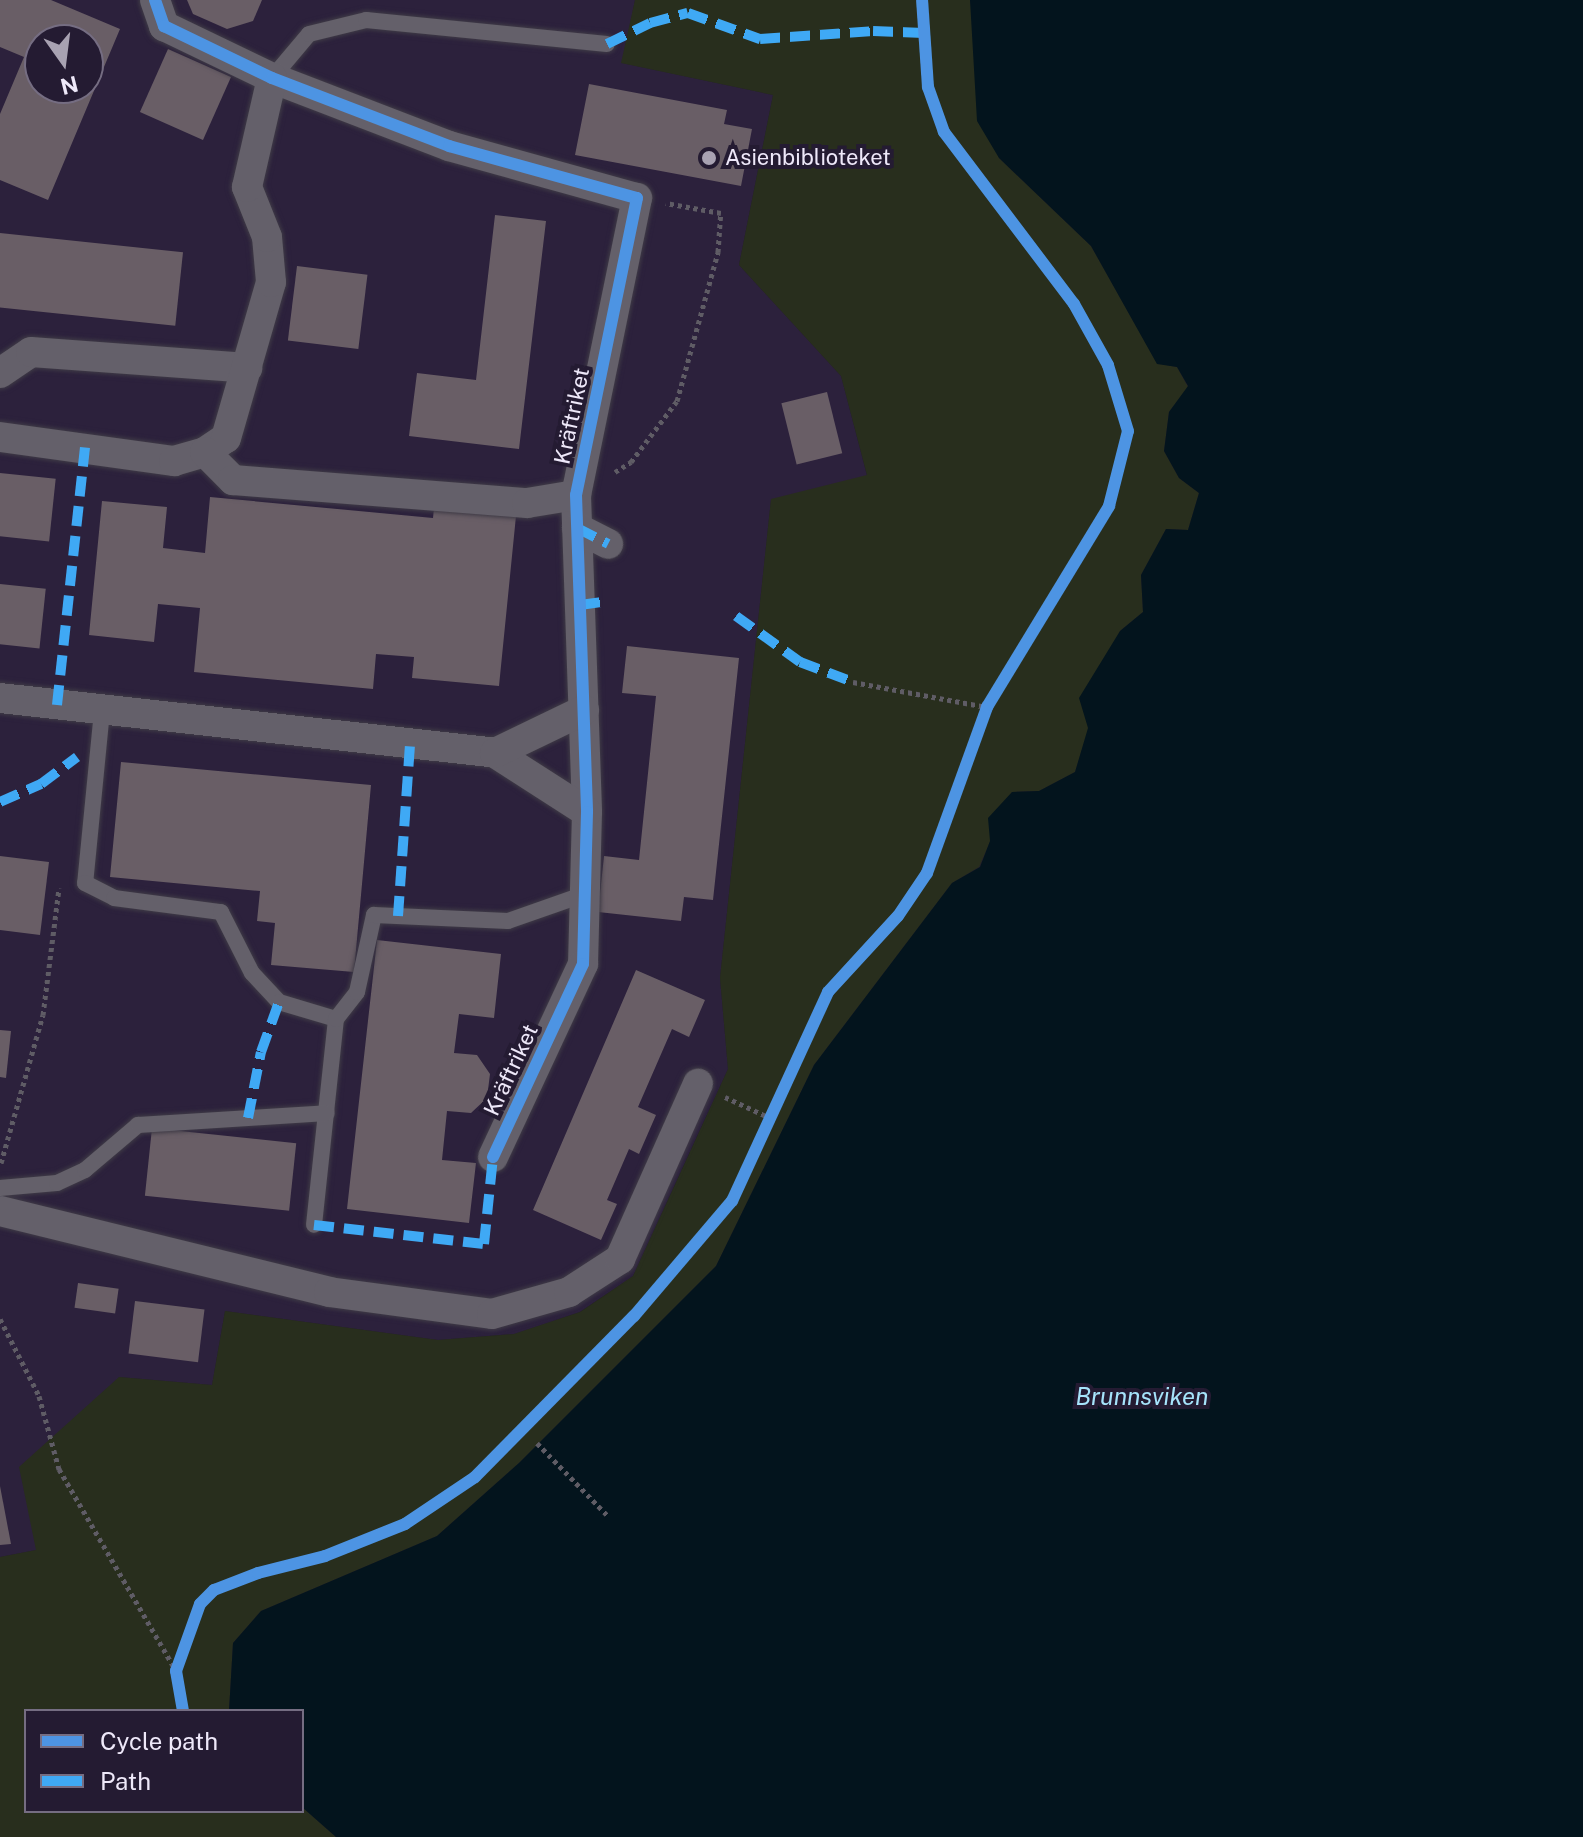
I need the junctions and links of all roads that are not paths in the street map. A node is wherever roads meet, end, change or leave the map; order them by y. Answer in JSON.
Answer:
{"nodes":[{"id":1,"x":155,"y":0,"type":"edge"},
{"id":2,"x":607,"y":44,"type":"dead end"},
{"id":3,"x":272,"y":78,"type":"junction"},
{"id":4,"x":247,"y":368,"type":"junction"},
{"id":5,"x":0,"y":373,"type":"edge"},
{"id":6,"x":0,"y":437,"type":"edge"},
{"id":7,"x":205,"y":452,"type":"junction"},
{"id":8,"x":576,"y":495,"type":"junction"},
{"id":9,"x":577,"y":528,"type":"junction"},
{"id":10,"x":608,"y":544,"type":"dead end"},
{"id":11,"x":0,"y":698,"type":"edge"},
{"id":12,"x":584,"y":710,"type":"junction"},
{"id":13,"x":102,"y":711,"type":"junction"},
{"id":14,"x":495,"y":753,"type":"junction"},
{"id":15,"x":587,"y":812,"type":"junction"},
{"id":16,"x":585,"y":894,"type":"junction"},
{"id":17,"x":336,"y":1019,"type":"junction"},
{"id":18,"x":698,"y":1084,"type":"road end"},
{"id":19,"x":327,"y":1113,"type":"junction"},
{"id":20,"x":493,"y":1157,"type":"dead end"},
{"id":21,"x":0,"y":1188,"type":"edge"},
{"id":22,"x":0,"y":1211,"type":"edge"},
{"id":23,"x":314,"y":1225,"type":"dead end"}],
"edges":[{"from":1,"to":3,"type":"street"},
{"from":2,"to":3,"type":"lane"},
{"from":3,"to":4,"type":"street"},
{"from":3,"to":8,"type":"street","name":"Kräftriket"},
{"from":4,"to":5,"type":"street"},
{"from":4,"to":7,"type":"street"},
{"from":6,"to":7,"type":"street"},
{"from":7,"to":8,"type":"street","name":"Kräftriket"},
{"from":8,"to":9,"type":"street","name":"Kräftriket"},
{"from":9,"to":10,"type":"street"},
{"from":9,"to":12,"type":"street","name":"Kräftriket"},
{"from":11,"to":13,"type":"street"},
{"from":12,"to":14,"type":"street"},
{"from":12,"to":15,"type":"street","name":"Kräftriket"},
{"from":13,"to":14,"type":"street"},
{"from":13,"to":17,"type":"lane"},
{"from":14,"to":15,"type":"street"},
{"from":15,"to":16,"type":"street","name":"Kräftriket"},
{"from":16,"to":17,"type":"lane"},
{"from":16,"to":20,"type":"street","name":"Kräftriket"},
{"from":17,"to":19,"type":"lane"},
{"from":18,"to":22,"type":"street"},
{"from":19,"to":21,"type":"lane"},
{"from":19,"to":23,"type":"lane"}]}
